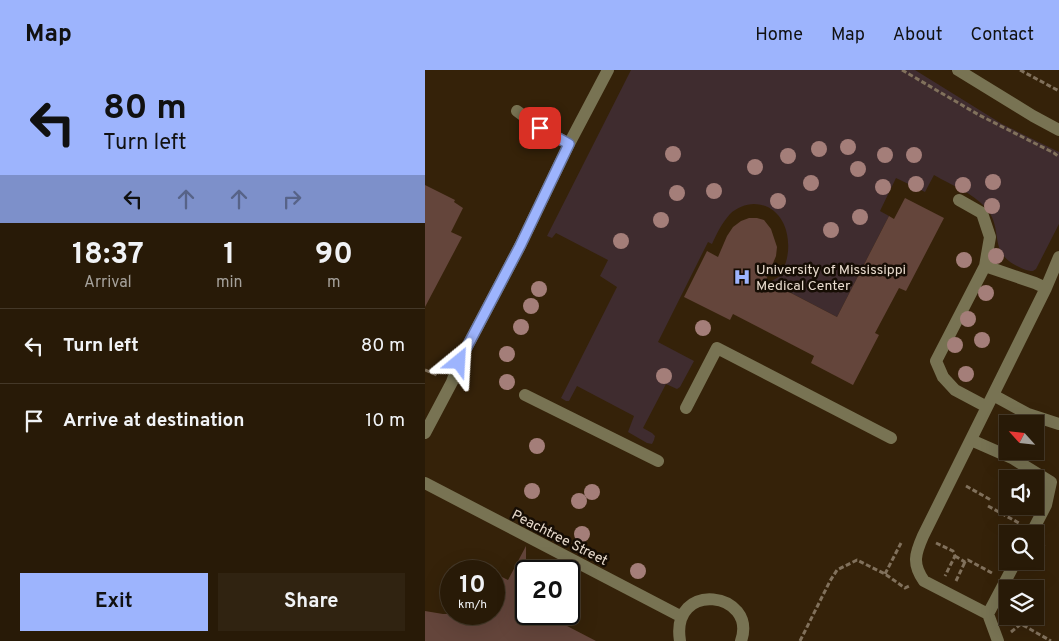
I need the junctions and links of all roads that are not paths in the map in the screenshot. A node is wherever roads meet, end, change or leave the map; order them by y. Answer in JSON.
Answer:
{"nodes":[{"id":1,"x":608,"y":70,"type":"edge"},
{"id":2,"x":958,"y":70,"type":"edge"},
{"id":3,"x":517,"y":111,"type":"dead end"},
{"id":4,"x":1059,"y":130,"type":"edge"},
{"id":5,"x":569,"y":144,"type":"junction"},
{"id":6,"x":959,"y":200,"type":"dead end"},
{"id":7,"x":1059,"y":257,"type":"edge"},
{"id":8,"x":985,"y":266,"type":"junction"},
{"id":9,"x":1046,"y":288,"type":"junction"},
{"id":10,"x":525,"y":395,"type":"dead end"},
{"id":11,"x":993,"y":395,"type":"junction"},
{"id":12,"x":686,"y":408,"type":"dead end"},
{"id":13,"x":987,"y":408,"type":"junction"},
{"id":14,"x":1059,"y":424,"type":"edge"},
{"id":15,"x":425,"y":433,"type":"edge"},
{"id":16,"x":891,"y":438,"type":"dead end"},
{"id":17,"x":971,"y":440,"type":"junction"},
{"id":18,"x":658,"y":461,"type":"dead end"},
{"id":19,"x":425,"y":483,"type":"edge"},
{"id":20,"x":1030,"y":525,"type":"edge"},
{"id":21,"x":1011,"y":570,"type":"edge"},
{"id":22,"x":988,"y":614,"type":"junction"},
{"id":23,"x":682,"y":617,"type":"junction"},
{"id":24,"x":680,"y":641,"type":"edge"},
{"id":25,"x":741,"y":641,"type":"edge"},
{"id":26,"x":998,"y":641,"type":"edge"}],
"edges":[{"from":1,"to":5,"type":"street"},
{"from":2,"to":4,"type":"street"},
{"from":3,"to":5,"type":"street"},
{"from":5,"to":15,"type":"street"},
{"from":6,"to":8,"type":"street"},
{"from":7,"to":9,"type":"street"},
{"from":8,"to":9,"type":"street"},
{"from":8,"to":13,"type":"street"},
{"from":9,"to":11,"type":"street"},
{"from":10,"to":18,"type":"street"},
{"from":11,"to":13,"type":"street"},
{"from":11,"to":14,"type":"street"},
{"from":12,"to":16,"type":"street"},
{"from":13,"to":17,"type":"street"},
{"from":17,"to":20,"type":"street"},
{"from":17,"to":22,"type":"street"},
{"from":19,"to":23,"type":"street","name":"Peachtree Street"},
{"from":21,"to":22,"type":"street"},
{"from":22,"to":26,"type":"street"},
{"from":23,"to":24,"type":"street"},
{"from":23,"to":25,"type":"street"}]}
